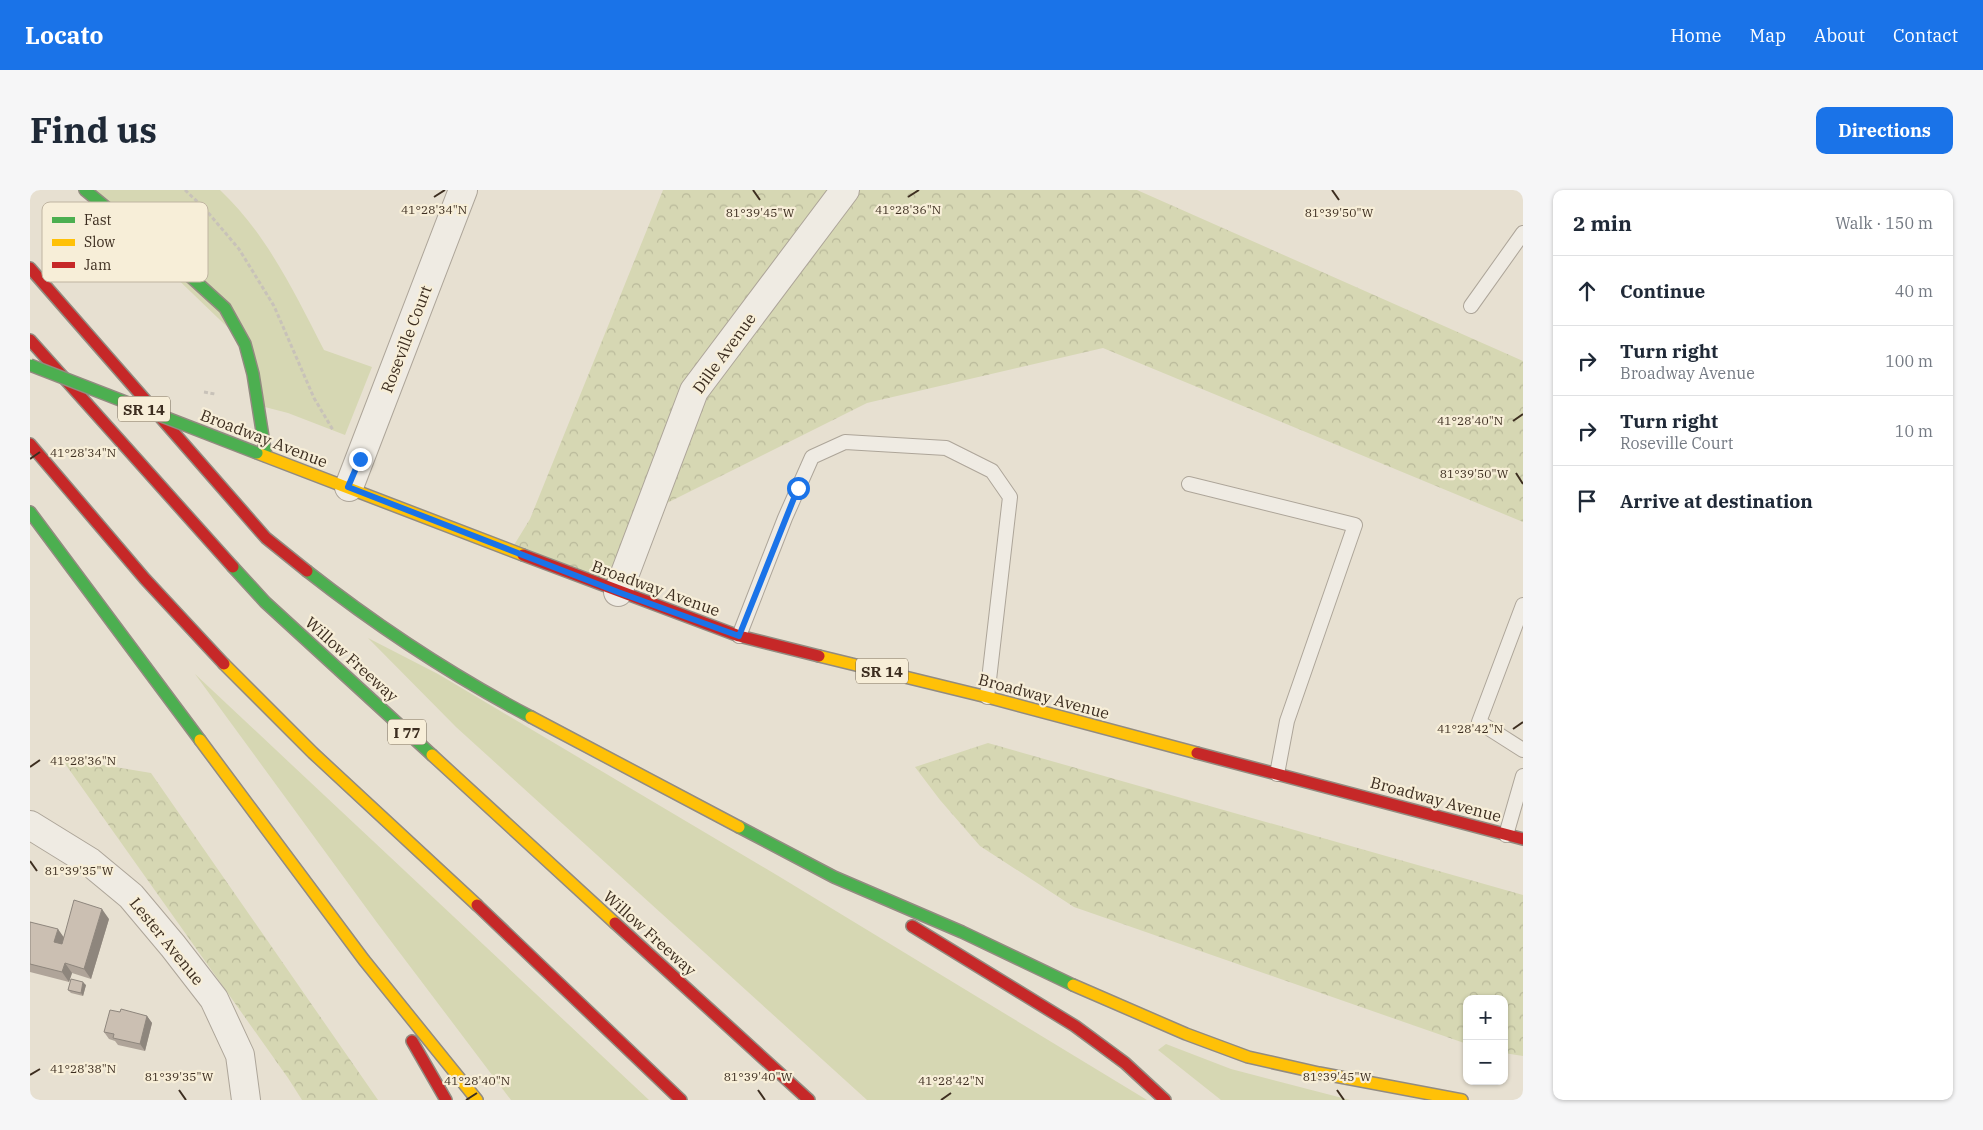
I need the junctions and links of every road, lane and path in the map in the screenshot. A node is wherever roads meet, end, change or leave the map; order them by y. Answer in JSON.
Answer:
{"nodes":[{"id":1,"x":85,"y":190,"type":"edge"},
{"id":2,"x":185,"y":190,"type":"edge"},
{"id":3,"x":463,"y":190,"type":"edge"},
{"id":4,"x":845,"y":190,"type":"edge"},
{"id":5,"x":100,"y":202,"type":"edge"},
{"id":6,"x":198,"y":202,"type":"edge"},
{"id":7,"x":208,"y":213,"type":"edge"},
{"id":8,"x":1523,"y":233,"type":"edge"},
{"id":9,"x":30,"y":268,"type":"edge"},
{"id":10,"x":42,"y":282,"type":"edge"},
{"id":11,"x":42,"y":282,"type":"edge"},
{"id":12,"x":196,"y":282,"type":"edge"},
{"id":13,"x":1471,"y":306,"type":"dead end"},
{"id":14,"x":30,"y":340,"type":"edge"},
{"id":15,"x":30,"y":365,"type":"edge"},
{"id":16,"x":204,"y":392,"type":"dead end"},
{"id":17,"x":215,"y":394,"type":"dead end"},
{"id":18,"x":333,"y":430,"type":"dead end"},
{"id":19,"x":30,"y":444,"type":"edge"},
{"id":20,"x":262,"y":455,"type":"junction"},
{"id":21,"x":1188,"y":484,"type":"dead end"},
{"id":22,"x":348,"y":487,"type":"junction"},
{"id":23,"x":30,"y":512,"type":"edge"},
{"id":24,"x":618,"y":592,"type":"junction"},
{"id":25,"x":1523,"y":605,"type":"edge"},
{"id":26,"x":739,"y":636,"type":"junction"},
{"id":27,"x":987,"y":698,"type":"junction"},
{"id":28,"x":1523,"y":750,"type":"edge"},
{"id":29,"x":1277,"y":774,"type":"junction"},
{"id":30,"x":1523,"y":776,"type":"edge"},
{"id":31,"x":30,"y":825,"type":"edge"},
{"id":32,"x":1506,"y":835,"type":"junction"},
{"id":33,"x":1523,"y":839,"type":"edge"},
{"id":34,"x":834,"y":877,"type":"junction"},
{"id":35,"x":364,"y":960,"type":"junction"},
{"id":36,"x":246,"y":1100,"type":"edge"},
{"id":37,"x":446,"y":1100,"type":"edge"},
{"id":38,"x":477,"y":1100,"type":"edge"},
{"id":39,"x":681,"y":1100,"type":"edge"},
{"id":40,"x":809,"y":1100,"type":"edge"},
{"id":41,"x":1165,"y":1100,"type":"edge"},
{"id":42,"x":1462,"y":1100,"type":"edge"}],
"edges":[{"from":1,"to":5,"type":"main road"},
{"from":2,"to":6,"type":"path"},
{"from":3,"to":22,"type":"street","name":"Roseville Court"},
{"from":4,"to":24,"type":"street","name":"Dille Avenue"},
{"from":7,"to":18,"type":"path"},
{"from":8,"to":13,"type":"lane"},
{"from":9,"to":11,"type":"main road"},
{"from":10,"to":34,"type":"main road"},
{"from":12,"to":20,"type":"main road"},
{"from":14,"to":40,"type":"main road","name":"Willow Freeway","number":"I 77"},
{"from":15,"to":20,"type":"main road","name":"Broadway Avenue","number":"SR 14","bridge":true},
{"from":16,"to":17,"type":"path"},
{"from":19,"to":39,"type":"main road"},
{"from":20,"to":22,"type":"main road","name":"Broadway Avenue","number":"SR 14"},
{"from":21,"to":29,"type":"lane"},
{"from":22,"to":24,"type":"main road","name":"Broadway Avenue","number":"SR 14"},
{"from":23,"to":35,"type":"main road"},
{"from":24,"to":26,"type":"main road","name":"Broadway Avenue","number":"SR 14"},
{"from":25,"to":28,"type":"lane"},
{"from":26,"to":27,"type":"main road","name":"Broadway Avenue","number":"SR 14"},
{"from":26,"to":27,"type":"lane"},
{"from":27,"to":29,"type":"main road","name":"Broadway Avenue","number":"SR 14"},
{"from":29,"to":32,"type":"main road","name":"Broadway Avenue","number":"SR 14"},
{"from":30,"to":32,"type":"lane"},
{"from":31,"to":36,"type":"street","name":"Lester Avenue"},
{"from":32,"to":33,"type":"main road","name":"Broadway Avenue","number":"SR 14"},
{"from":34,"to":41,"type":"main road"},
{"from":34,"to":42,"type":"main road"},
{"from":35,"to":37,"type":"main road"},
{"from":35,"to":38,"type":"main road"}]}
